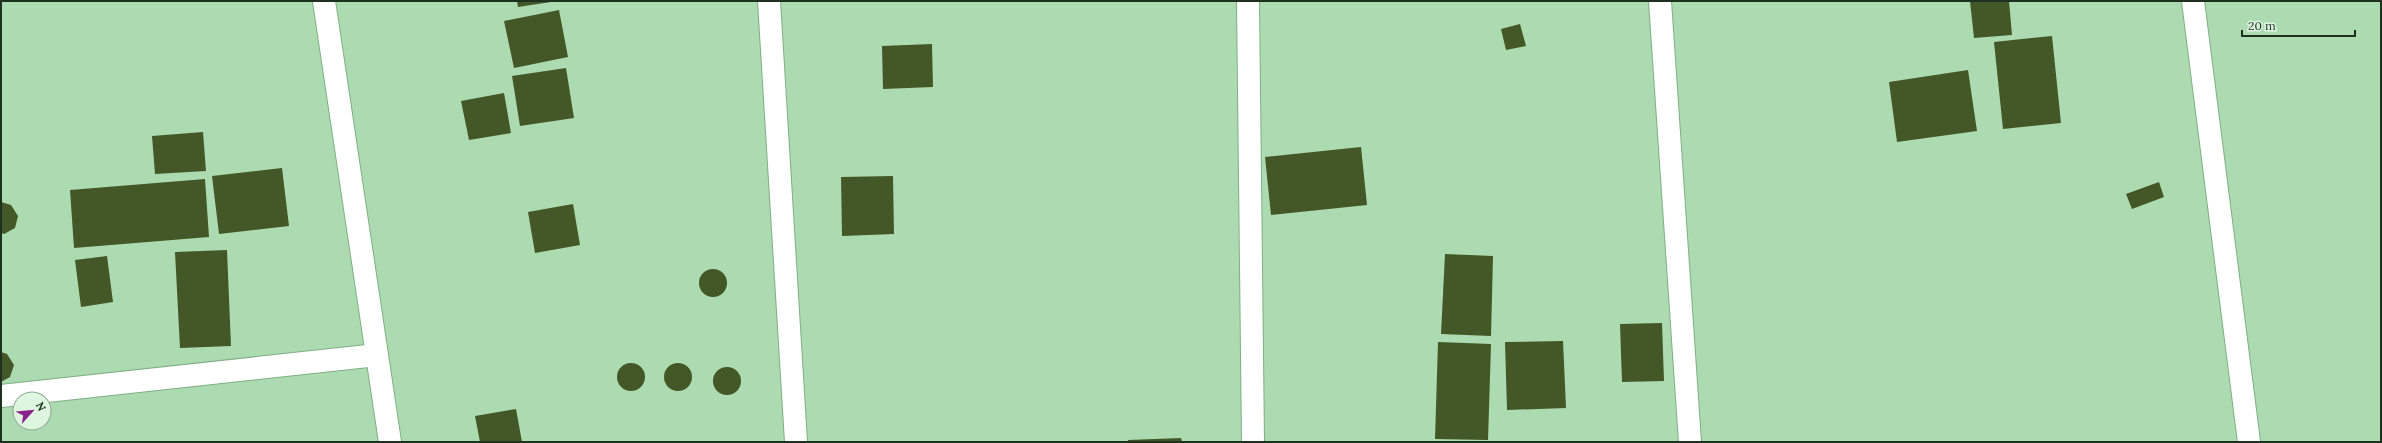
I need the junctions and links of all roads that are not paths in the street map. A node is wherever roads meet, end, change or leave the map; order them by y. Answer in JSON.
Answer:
{"nodes":[{"id":1,"x":324,"y":1,"type":"edge"},
{"id":2,"x":769,"y":1,"type":"edge"},
{"id":3,"x":1248,"y":1,"type":"edge"},
{"id":4,"x":1660,"y":1,"type":"edge"},
{"id":5,"x":2193,"y":1,"type":"edge"},
{"id":6,"x":377,"y":355,"type":"junction"},
{"id":7,"x":1,"y":396,"type":"edge"},
{"id":8,"x":390,"y":442,"type":"edge"},
{"id":9,"x":796,"y":442,"type":"edge"},
{"id":10,"x":1252,"y":442,"type":"edge"},
{"id":11,"x":1690,"y":442,"type":"edge"},
{"id":12,"x":2249,"y":442,"type":"edge"}],
"edges":[{"from":1,"to":6,"type":"street"},
{"from":2,"to":9,"type":"street"},
{"from":3,"to":10,"type":"street"},
{"from":4,"to":11,"type":"street"},
{"from":5,"to":12,"type":"street"},
{"from":6,"to":7,"type":"street"},
{"from":6,"to":8,"type":"street"}]}
